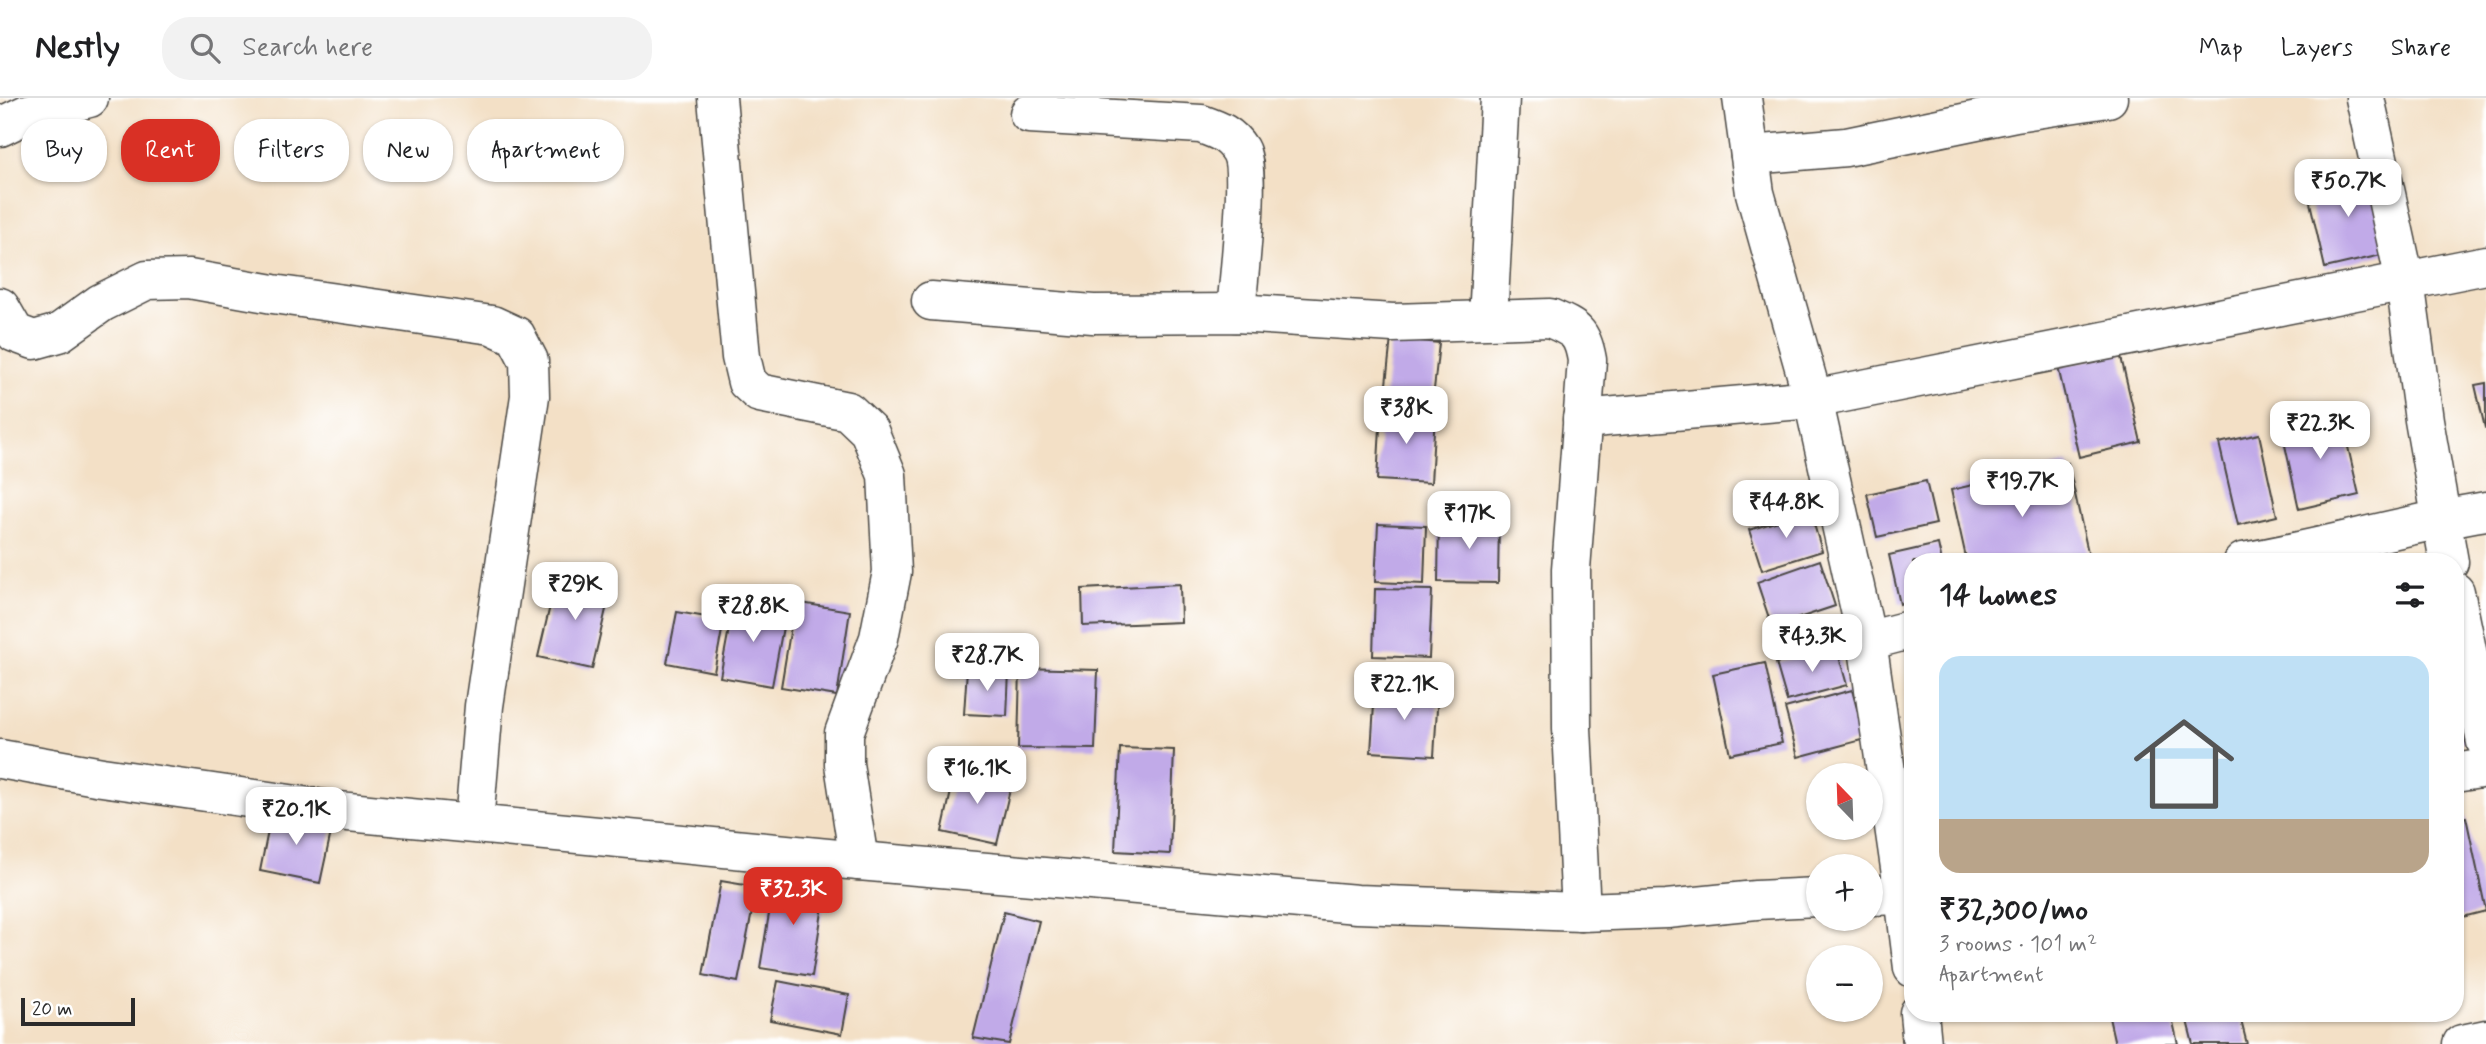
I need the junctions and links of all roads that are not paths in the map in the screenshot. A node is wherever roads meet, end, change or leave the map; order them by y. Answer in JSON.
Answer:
{"nodes":[{"id":1,"x":89,"y":98,"type":"edge"},
{"id":2,"x":717,"y":98,"type":"edge"},
{"id":3,"x":1500,"y":98,"type":"edge"},
{"id":4,"x":1742,"y":98,"type":"edge"},
{"id":5,"x":2108,"y":98,"type":"edge"},
{"id":6,"x":2365,"y":98,"type":"edge"},
{"id":7,"x":1974,"y":109,"type":"edge"},
{"id":8,"x":17,"y":113,"type":"edge"},
{"id":9,"x":1028,"y":114,"type":"dead end"},
{"id":10,"x":1750,"y":155,"type":"junction"},
{"id":11,"x":2486,"y":265,"type":"edge"},
{"id":12,"x":2405,"y":281,"type":"junction"},
{"id":13,"x":931,"y":301,"type":"dead end"},
{"id":14,"x":0,"y":307,"type":"edge"},
{"id":15,"x":1236,"y":313,"type":"junction"},
{"id":16,"x":1488,"y":319,"type":"junction"},
{"id":17,"x":1813,"y":399,"type":"junction"},
{"id":18,"x":1582,"y":419,"type":"junction"},
{"id":19,"x":2486,"y":511,"type":"edge"},
{"id":20,"x":2440,"y":519,"type":"junction"},
{"id":21,"x":2293,"y":553,"type":"edge"},
{"id":22,"x":2447,"y":553,"type":"edge"},
{"id":23,"x":1904,"y":631,"type":"edge"},
{"id":24,"x":2464,"y":636,"type":"edge"},
{"id":25,"x":1867,"y":640,"type":"junction"},
{"id":26,"x":2486,"y":742,"type":"edge"},
{"id":27,"x":0,"y":759,"type":"edge"},
{"id":28,"x":2486,"y":768,"type":"edge"},
{"id":29,"x":2464,"y":772,"type":"edge"},
{"id":30,"x":474,"y":823,"type":"junction"},
{"id":31,"x":859,"y":861,"type":"junction"},
{"id":32,"x":1896,"y":894,"type":"edge"},
{"id":33,"x":1806,"y":898,"type":"edge"},
{"id":34,"x":1581,"y":912,"type":"junction"},
{"id":35,"x":1904,"y":929,"type":"edge"},
{"id":36,"x":1920,"y":1022,"type":"edge"},
{"id":37,"x":2486,"y":1039,"type":"edge"},
{"id":38,"x":1922,"y":1044,"type":"edge"},
{"id":39,"x":2462,"y":1044,"type":"edge"}],
"edges":[{"from":1,"to":8,"type":"street"},
{"from":2,"to":31,"type":"street"},
{"from":3,"to":16,"type":"street"},
{"from":4,"to":10,"type":"street"},
{"from":5,"to":7,"type":"street"},
{"from":6,"to":12,"type":"street"},
{"from":7,"to":10,"type":"street"},
{"from":9,"to":15,"type":"street"},
{"from":10,"to":17,"type":"street"},
{"from":11,"to":12,"type":"street"},
{"from":12,"to":17,"type":"street"},
{"from":12,"to":20,"type":"street"},
{"from":13,"to":15,"type":"street"},
{"from":14,"to":30,"type":"street"},
{"from":15,"to":16,"type":"street"},
{"from":16,"to":18,"type":"street"},
{"from":17,"to":18,"type":"street"},
{"from":17,"to":25,"type":"street"},
{"from":18,"to":34,"type":"street"},
{"from":19,"to":20,"type":"street"},
{"from":20,"to":21,"type":"street"},
{"from":20,"to":22,"type":"street"},
{"from":23,"to":25,"type":"street"},
{"from":24,"to":26,"type":"street"},
{"from":25,"to":32,"type":"street"},
{"from":27,"to":30,"type":"street"},
{"from":28,"to":29,"type":"street"},
{"from":30,"to":31,"type":"street"},
{"from":31,"to":34,"type":"street"},
{"from":32,"to":35,"type":"street"},
{"from":33,"to":34,"type":"street"},
{"from":36,"to":38,"type":"street"},
{"from":37,"to":39,"type":"street"}]}
